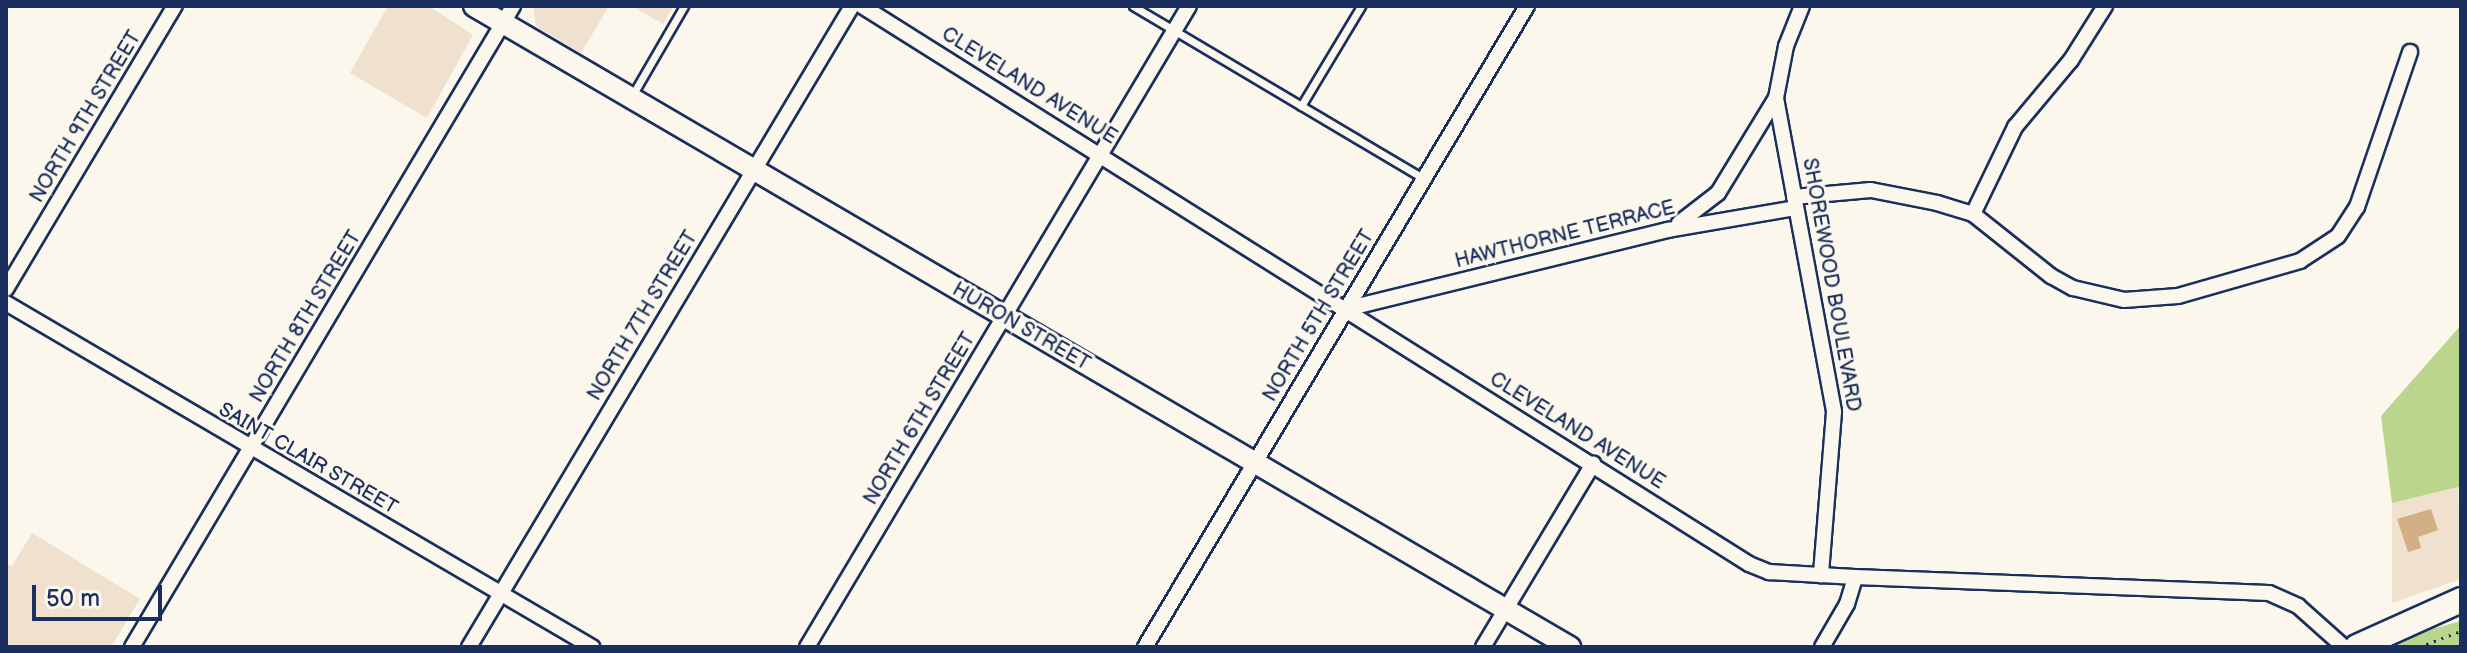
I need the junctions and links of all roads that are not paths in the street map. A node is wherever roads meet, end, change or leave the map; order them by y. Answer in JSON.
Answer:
{"nodes":[{"id":1,"x":175,"y":6,"type":"edge"},
{"id":2,"x":474,"y":6,"type":"edge"},
{"id":3,"x":684,"y":6,"type":"edge"},
{"id":4,"x":852,"y":6,"type":"edge"},
{"id":5,"x":863,"y":6,"type":"edge"},
{"id":6,"x":1133,"y":6,"type":"edge"},
{"id":7,"x":1189,"y":6,"type":"edge"},
{"id":8,"x":1361,"y":6,"type":"edge"},
{"id":9,"x":1527,"y":6,"type":"edge"},
{"id":10,"x":1802,"y":6,"type":"edge"},
{"id":11,"x":2105,"y":6,"type":"edge"},
{"id":12,"x":508,"y":15,"type":"edge"},
{"id":13,"x":1175,"y":30,"type":"junction"},
{"id":14,"x":2410,"y":52,"type":"dead end"},
{"id":15,"x":631,"y":98,"type":"junction"},
{"id":16,"x":1776,"y":98,"type":"junction"},
{"id":17,"x":1301,"y":106,"type":"junction"},
{"id":18,"x":1101,"y":154,"type":"junction"},
{"id":19,"x":754,"y":170,"type":"junction"},
{"id":20,"x":1424,"y":179,"type":"junction"},
{"id":21,"x":1795,"y":202,"type":"junction"},
{"id":22,"x":1973,"y":214,"type":"junction"},
{"id":23,"x":1668,"y":230,"type":"junction"},
{"id":24,"x":6,"y":289,"type":"edge"},
{"id":25,"x":6,"y":303,"type":"edge"},
{"id":26,"x":1346,"y":309,"type":"junction"},
{"id":27,"x":1004,"y":317,"type":"junction"},
{"id":28,"x":250,"y":449,"type":"junction"},
{"id":29,"x":1255,"y":463,"type":"junction"},
{"id":30,"x":1593,"y":464,"type":"junction"},
{"id":31,"x":1821,"y":575,"type":"junction"},
{"id":32,"x":1855,"y":577,"type":"junction"},
{"id":33,"x":501,"y":594,"type":"junction"},
{"id":34,"x":2461,"y":600,"type":"edge"},
{"id":35,"x":1506,"y":609,"type":"junction"},
{"id":36,"x":132,"y":647,"type":"edge"},
{"id":37,"x":469,"y":647,"type":"edge"},
{"id":38,"x":592,"y":647,"type":"edge"},
{"id":39,"x":807,"y":647,"type":"edge"},
{"id":40,"x":1145,"y":647,"type":"edge"},
{"id":41,"x":1483,"y":647,"type":"edge"},
{"id":42,"x":1570,"y":647,"type":"edge"},
{"id":43,"x":1822,"y":647,"type":"edge"},
{"id":44,"x":2344,"y":647,"type":"edge"},
{"id":45,"x":2357,"y":647,"type":"edge"}],
"edges":[{"from":1,"to":24,"type":"street","name":"NORTH 9TH STREET"},
{"from":2,"to":12,"type":"street","name":"HURON STREET"},
{"from":3,"to":15,"type":"lane"},
{"from":4,"to":19,"type":"street","name":"NORTH 7TH STREET"},
{"from":5,"to":18,"type":"street","name":"CLEVELAND AVENUE"},
{"from":6,"to":13,"type":"lane"},
{"from":7,"to":13,"type":"street","name":"NORTH 6TH STREET"},
{"from":8,"to":17,"type":"lane"},
{"from":9,"to":20,"type":"street","name":"NORTH 5TH STREET"},
{"from":10,"to":16,"type":"street","name":"SHOREWOOD BOULEVARD"},
{"from":11,"to":22,"type":"street"},
{"from":12,"to":15,"type":"street","name":"HURON STREET"},
{"from":12,"to":28,"type":"street","name":"NORTH 8TH STREET"},
{"from":13,"to":17,"type":"lane"},
{"from":13,"to":18,"type":"street","name":"NORTH 6TH STREET"},
{"from":14,"to":22,"type":"street","name":"HAWTHORNE TERRACE"},
{"from":15,"to":19,"type":"street","name":"HURON STREET"},
{"from":16,"to":21,"type":"street","name":"SHOREWOOD BOULEVARD"},
{"from":16,"to":23,"type":"street","name":"SHOREWOOD BOULEVARD"},
{"from":17,"to":20,"type":"lane"},
{"from":18,"to":26,"type":"street","name":"CLEVELAND AVENUE"},
{"from":18,"to":27,"type":"street","name":"NORTH 6TH STREET"},
{"from":19,"to":27,"type":"street","name":"HURON STREET"},
{"from":19,"to":33,"type":"street","name":"NORTH 7TH STREET"},
{"from":20,"to":26,"type":"street","name":"NORTH 5TH STREET"},
{"from":21,"to":22,"type":"street","name":"HAWTHORNE TERRACE"},
{"from":21,"to":23,"type":"street","name":"HAWTHORNE TERRACE"},
{"from":21,"to":31,"type":"street","name":"SHOREWOOD BOULEVARD"},
{"from":23,"to":26,"type":"street","name":"HAWTHORNE TERRACE"},
{"from":25,"to":28,"type":"street","name":"SAINT CLAIR STREET"},
{"from":26,"to":29,"type":"street","name":"NORTH 5TH STREET"},
{"from":26,"to":30,"type":"street","name":"CLEVELAND AVENUE"},
{"from":27,"to":29,"type":"street","name":"HURON STREET"},
{"from":27,"to":39,"type":"street","name":"NORTH 6TH STREET"},
{"from":28,"to":33,"type":"street","name":"SAINT CLAIR STREET"},
{"from":28,"to":36,"type":"street","name":"NORTH 8TH STREET"},
{"from":29,"to":35,"type":"street","name":"HURON STREET"},
{"from":29,"to":40,"type":"street","name":"NORTH 5TH STREET"},
{"from":30,"to":31,"type":"street","name":"CLEVELAND AVENUE"},
{"from":30,"to":35,"type":"street"},
{"from":31,"to":32,"type":"street","name":"CLEVELAND AVENUE"},
{"from":32,"to":43,"type":"street"},
{"from":32,"to":44,"type":"street","name":"CLEVELAND AVENUE"},
{"from":33,"to":37,"type":"street","name":"NORTH 7TH STREET"},
{"from":33,"to":38,"type":"street","name":"SAINT CLAIR STREET"},
{"from":34,"to":45,"type":"main road"},
{"from":35,"to":41,"type":"street"},
{"from":35,"to":42,"type":"street","name":"HURON STREET"}]}
